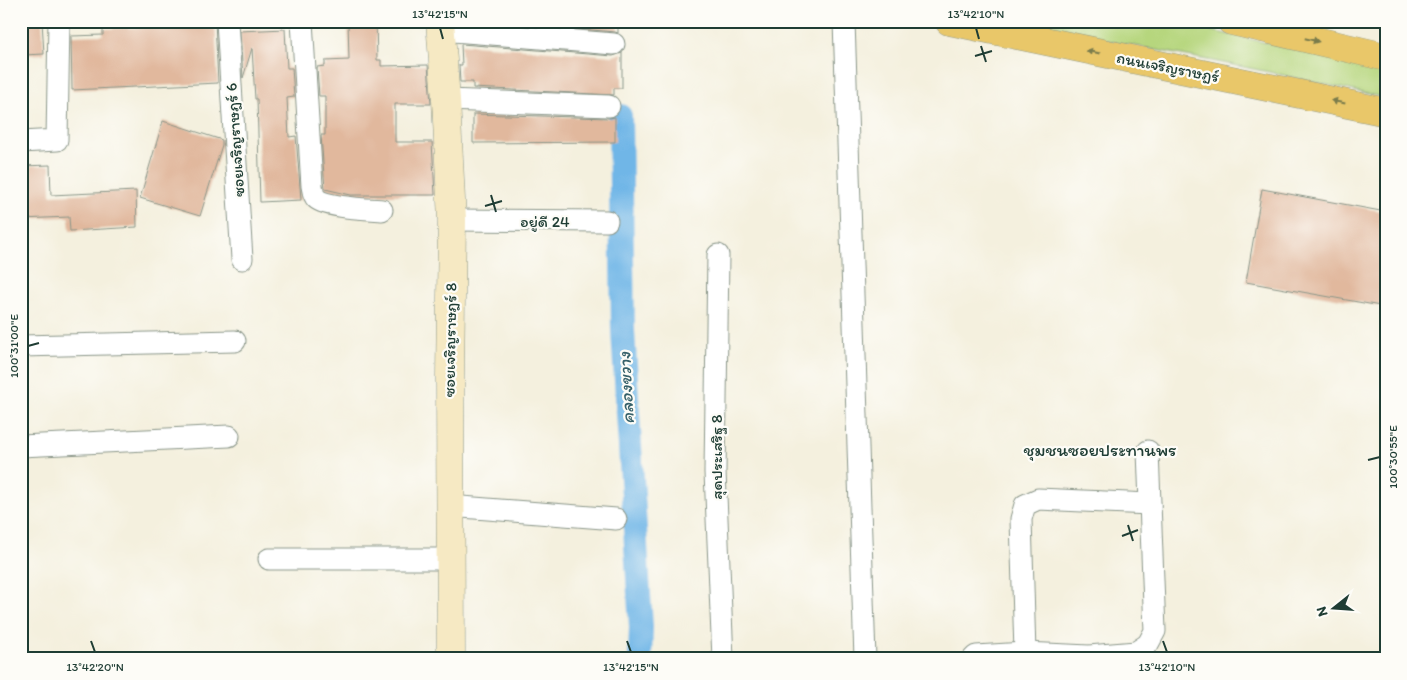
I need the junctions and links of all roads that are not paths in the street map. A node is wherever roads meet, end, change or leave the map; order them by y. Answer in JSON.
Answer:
{"nodes":[{"id":1,"x":59,"y":21,"type":"edge"},
{"id":2,"x":227,"y":21,"type":"edge"},
{"id":3,"x":302,"y":21,"type":"edge"},
{"id":4,"x":844,"y":21,"type":"edge"},
{"id":5,"x":949,"y":21,"type":"edge"},
{"id":6,"x":1231,"y":21,"type":"edge"},
{"id":7,"x":441,"y":26,"type":"edge"},
{"id":8,"x":614,"y":44,"type":"dead end"},
{"id":9,"x":1386,"y":57,"type":"edge"},
{"id":10,"x":446,"y":100,"type":"junction"},
{"id":11,"x":609,"y":106,"type":"dead end"},
{"id":12,"x":1386,"y":112,"type":"edge"},
{"id":13,"x":21,"y":142,"type":"edge"},
{"id":14,"x":382,"y":210,"type":"dead end"},
{"id":15,"x":452,"y":220,"type":"junction"},
{"id":16,"x":607,"y":221,"type":"dead end"},
{"id":17,"x":718,"y":255,"type":"dead end"},
{"id":18,"x":242,"y":258,"type":"dead end"},
{"id":19,"x":235,"y":341,"type":"dead end"},
{"id":20,"x":21,"y":346,"type":"edge"},
{"id":21,"x":229,"y":436,"type":"dead end"},
{"id":22,"x":21,"y":446,"type":"edge"},
{"id":23,"x":1148,"y":451,"type":"dead end"},
{"id":24,"x":1150,"y":504,"type":"junction"},
{"id":25,"x":450,"y":506,"type":"junction"},
{"id":26,"x":616,"y":519,"type":"dead end"},
{"id":27,"x":269,"y":559,"type":"dead end"},
{"id":28,"x":450,"y":559,"type":"junction"},
{"id":29,"x":1025,"y":653,"type":"junction"},
{"id":30,"x":1089,"y":658,"type":"edge"},
{"id":31,"x":451,"y":659,"type":"edge"},
{"id":32,"x":723,"y":659,"type":"edge"},
{"id":33,"x":865,"y":659,"type":"edge"},
{"id":34,"x":973,"y":659,"type":"edge"}],
"edges":[{"from":1,"to":13,"type":"street"},
{"from":2,"to":18,"type":"street","name":"ซอยเจริญราษฎร์ 6"},
{"from":3,"to":14,"type":"street"},
{"from":4,"to":33,"type":"street"},
{"from":12,"to":5,"type":"main road","name":"ถนนเจริญราษฎร์","one_way":true},
{"from":6,"to":9,"type":"main road","one_way":true},
{"from":7,"to":8,"type":"street"},
{"from":7,"to":10,"type":"street","name":"ซอยเจริญราษฎร์ 8"},
{"from":10,"to":11,"type":"street"},
{"from":10,"to":15,"type":"street","name":"ซอยเจริญราษฎร์ 8"},
{"from":15,"to":16,"type":"street","name":"อยู่ดี 24"},
{"from":15,"to":25,"type":"street","name":"ซอยเจริญราษฎร์ 8"},
{"from":17,"to":32,"type":"street","name":"สุดประเสริฐ 8"},
{"from":19,"to":20,"type":"street"},
{"from":21,"to":22,"type":"street"},
{"from":23,"to":24,"type":"street"},
{"from":24,"to":29,"type":"street"},
{"from":24,"to":30,"type":"street"},
{"from":25,"to":26,"type":"street"},
{"from":25,"to":28,"type":"street","name":"ซอยเจริญราษฎร์ 8"},
{"from":27,"to":28,"type":"street"},
{"from":28,"to":31,"type":"street","name":"ซอยเจริญราษฎร์ 8"},
{"from":29,"to":30,"type":"street"},
{"from":29,"to":34,"type":"street"}]}
